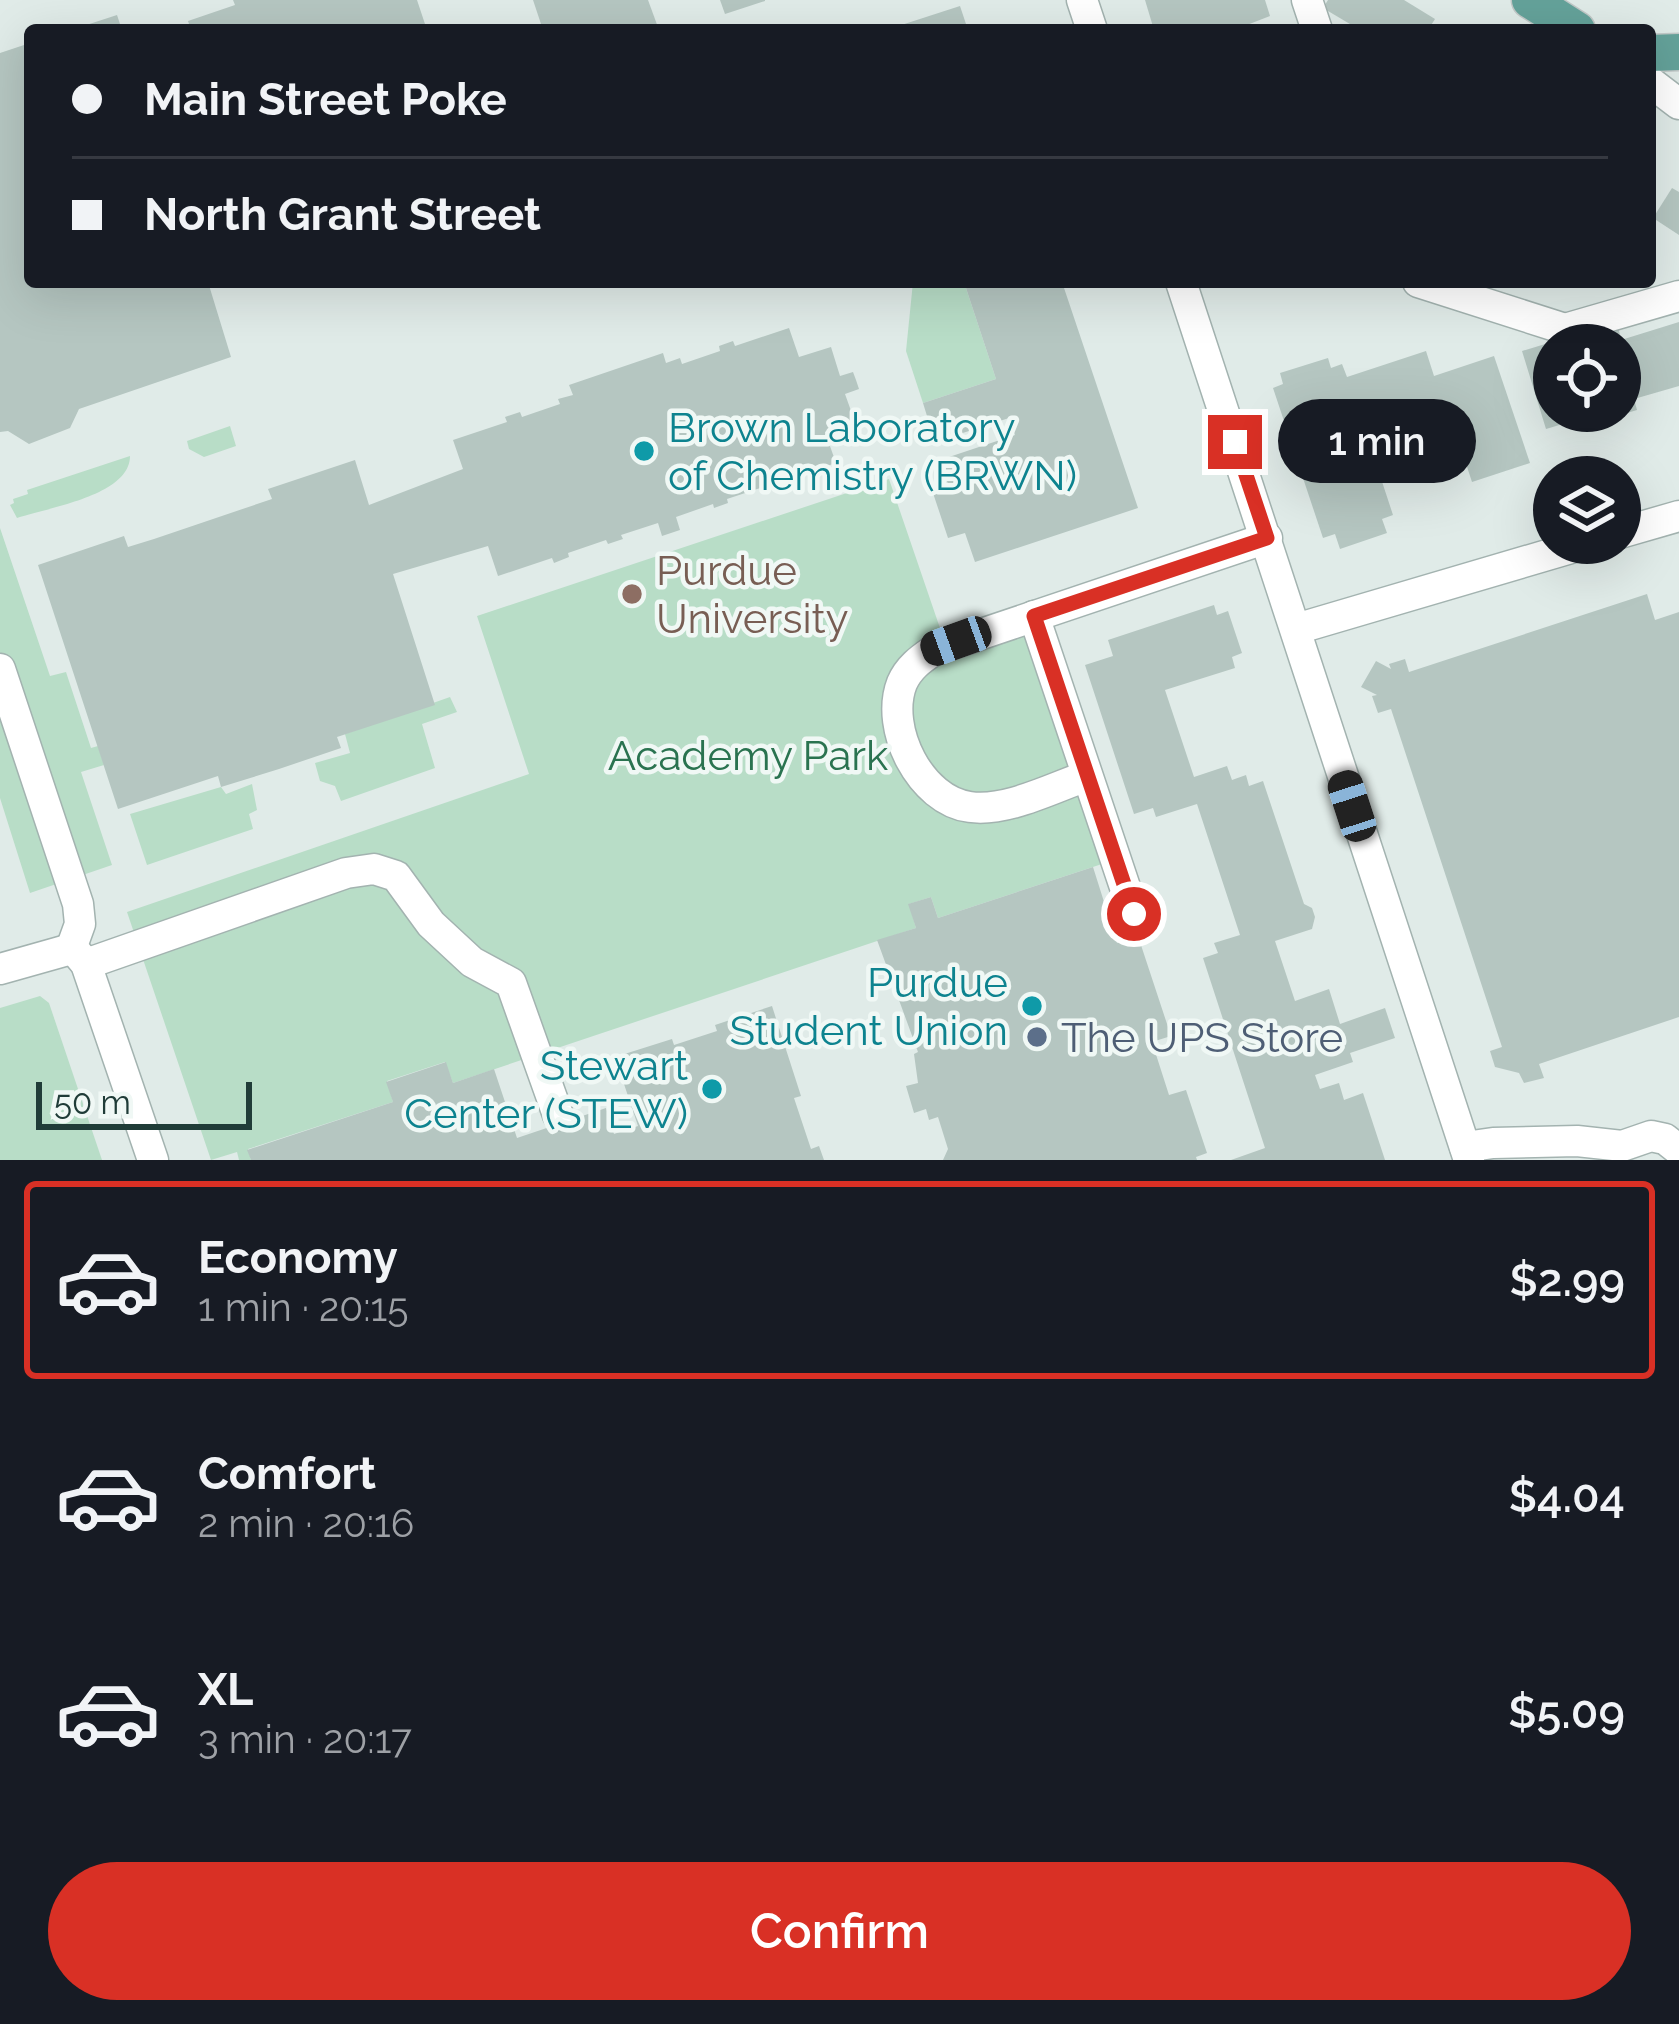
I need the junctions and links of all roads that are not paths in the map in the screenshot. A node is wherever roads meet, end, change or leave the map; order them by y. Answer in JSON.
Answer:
{"nodes":[{"id":1,"x":1536,"y":1,"type":"edge"},
{"id":2,"x":1569,"y":24,"type":"edge"},
{"id":3,"x":1182,"y":288,"type":"edge"},
{"id":4,"x":1436,"y":288,"type":"edge"},
{"id":5,"x":1679,"y":296,"type":"edge"},
{"id":6,"x":1679,"y":516,"type":"edge"},
{"id":7,"x":1641,"y":527,"type":"edge"},
{"id":8,"x":1267,"y":538,"type":"junction"},
{"id":9,"x":1533,"y":559,"type":"edge"},
{"id":10,"x":1034,"y":616,"type":"junction"},
{"id":11,"x":1296,"y":628,"type":"junction"},
{"id":12,"x":0,"y":669,"type":"edge"},
{"id":13,"x":1087,"y":776,"type":"junction"},
{"id":14,"x":1134,"y":914,"type":"dead end"},
{"id":15,"x":78,"y":956,"type":"junction"},
{"id":16,"x":0,"y":968,"type":"edge"},
{"id":17,"x":558,"y":1115,"type":"dead end"},
{"id":18,"x":1679,"y":1150,"type":"edge"},
{"id":19,"x":1617,"y":1153,"type":"edge"},
{"id":20,"x":1467,"y":1154,"type":"edge"},
{"id":21,"x":153,"y":1160,"type":"edge"}],
"edges":[{"from":1,"to":2,"type":"main road"},
{"from":3,"to":8,"type":"street"},
{"from":4,"to":5,"type":"street"},
{"from":6,"to":7,"type":"street"},
{"from":8,"to":10,"type":"street"},
{"from":8,"to":11,"type":"street"},
{"from":9,"to":11,"type":"street"},
{"from":10,"to":13,"type":"street"},
{"from":10,"to":13,"type":"street"},
{"from":11,"to":20,"type":"street"},
{"from":12,"to":15,"type":"street"},
{"from":13,"to":14,"type":"street"},
{"from":15,"to":16,"type":"street"},
{"from":15,"to":17,"type":"street"},
{"from":15,"to":21,"type":"street"},
{"from":18,"to":19,"type":"street"},
{"from":19,"to":20,"type":"street"}]}
